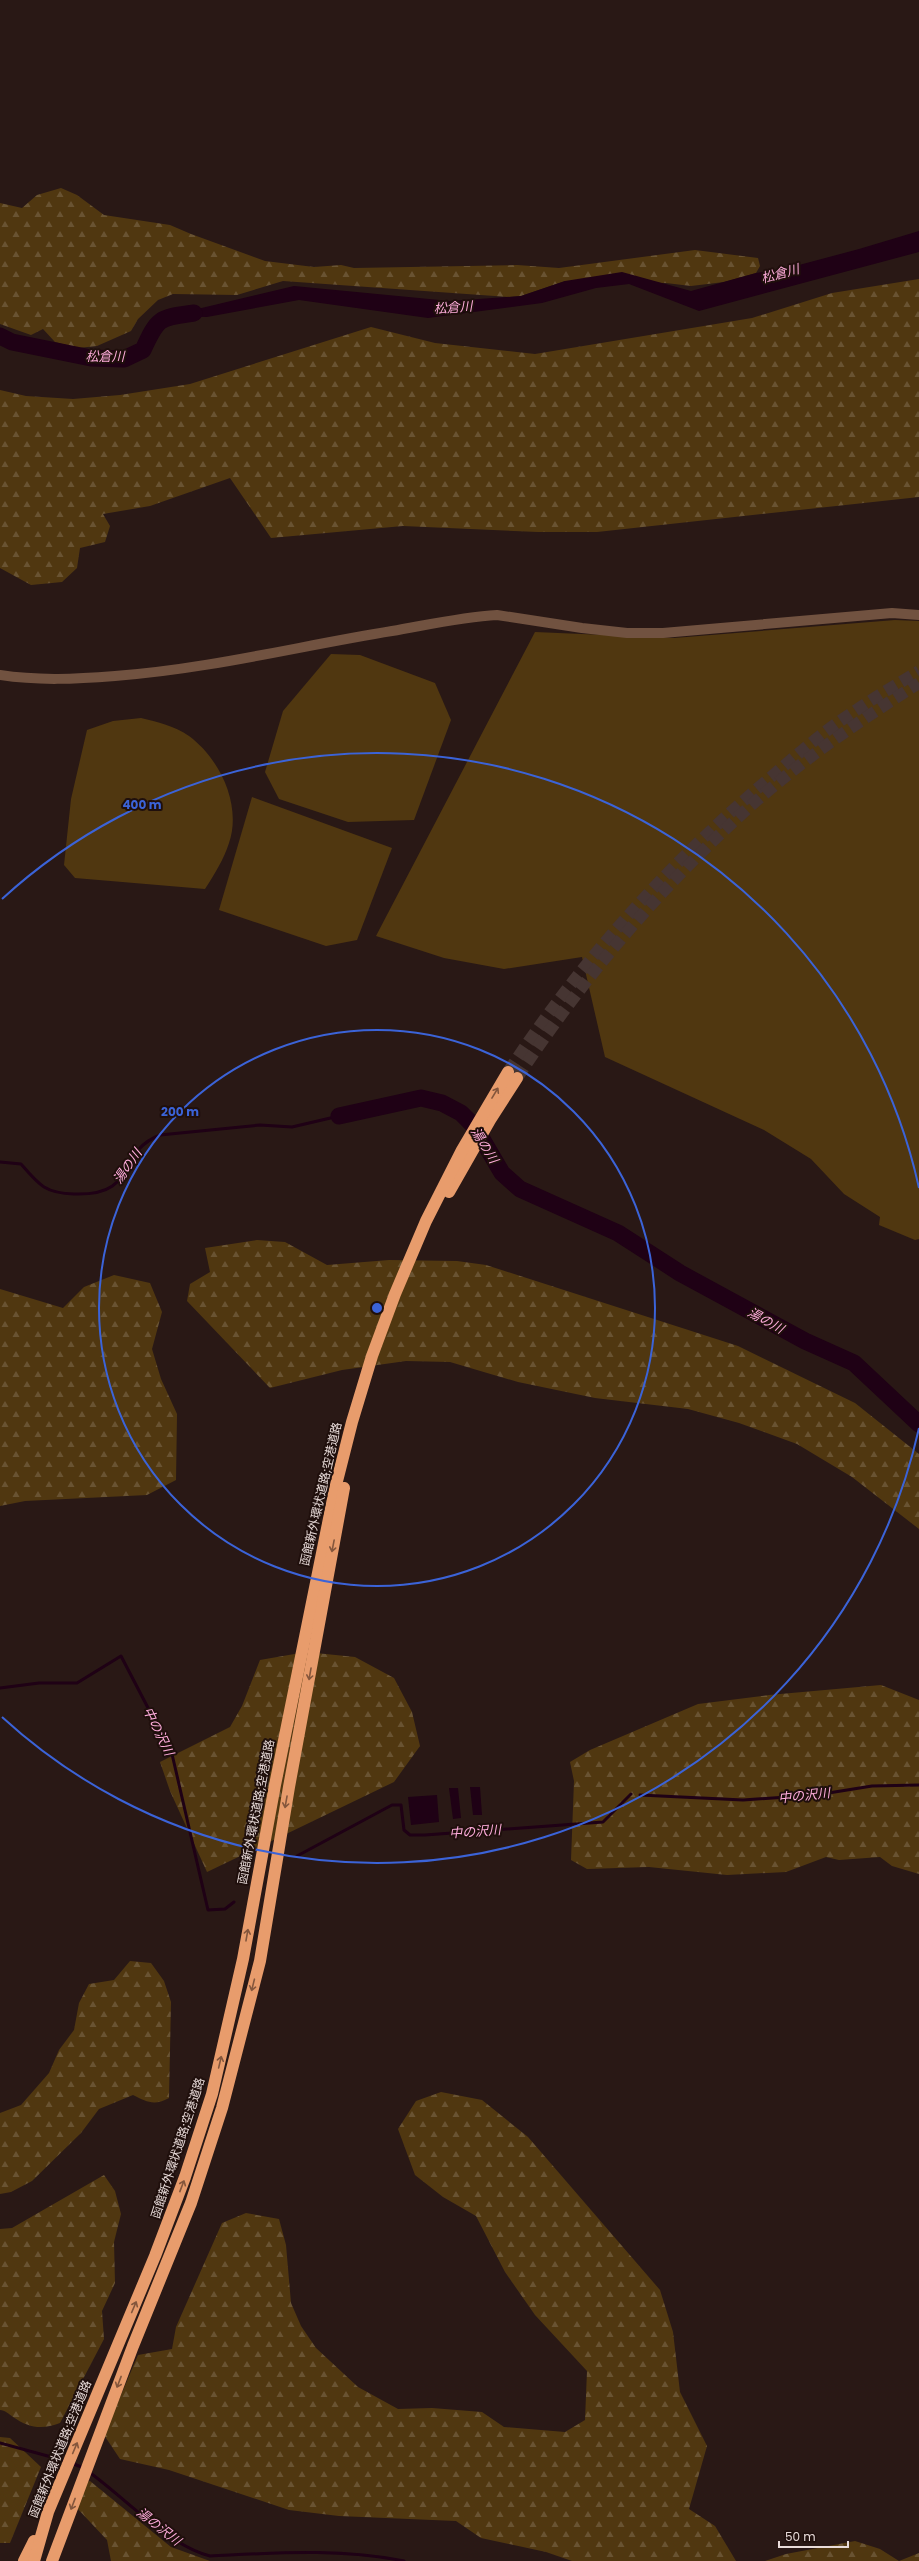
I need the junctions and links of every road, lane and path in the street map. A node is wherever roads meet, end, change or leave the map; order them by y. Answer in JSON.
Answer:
{"nodes":[{"id":1,"x":919,"y":615,"type":"edge"},
{"id":2,"x":0,"y":675,"type":"edge"},
{"id":3,"x":512,"y":1075,"type":"tunnel mouth"},
{"id":4,"x":466,"y":1152,"type":"junction"},
{"id":5,"x":34,"y":2552,"type":"edge"},
{"id":6,"x":56,"y":2559,"type":"edge"},
{"id":7,"x":24,"y":2561,"type":"edge"}],
"edges":[{"from":1,"to":2,"type":"street"},
{"from":3,"to":4,"type":"highway","name":"函館新外環状道路;空港道路"},
{"from":5,"to":4,"type":"highway","name":"函館新外環状道路;空港道路","one_way":true},
{"from":4,"to":6,"type":"highway","name":"函館新外環状道路;空港道路","one_way":true},
{"from":5,"to":7,"type":"highway","name":"函館新外環状道路;空港道路"}]}
